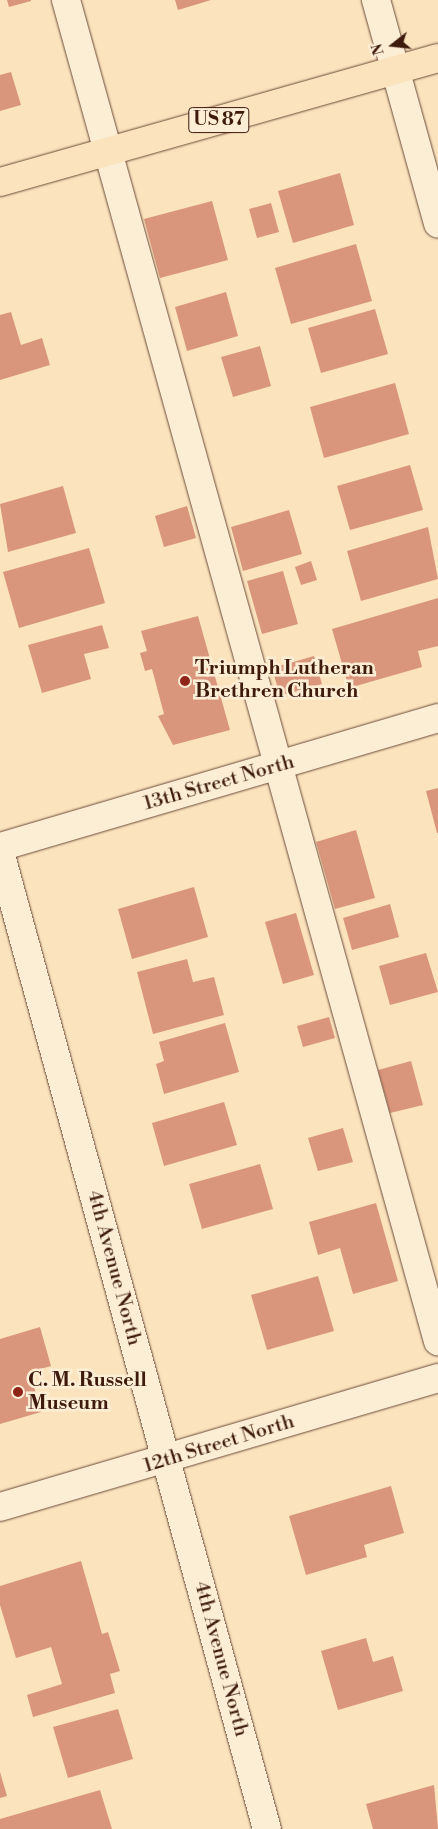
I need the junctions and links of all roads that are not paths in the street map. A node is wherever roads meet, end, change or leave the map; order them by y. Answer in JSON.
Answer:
{"nodes":[{"id":1,"x":66,"y":0,"type":"edge"},
{"id":2,"x":376,"y":0,"type":"edge"},
{"id":3,"x":438,"y":58,"type":"edge"},
{"id":4,"x":396,"y":69,"type":"junction"},
{"id":5,"x":107,"y":152,"type":"junction"},
{"id":6,"x":0,"y":182,"type":"edge"},
{"id":7,"x":438,"y":224,"type":"edge"},
{"id":8,"x":438,"y":718,"type":"edge"},
{"id":9,"x":279,"y":766,"type":"junction"},
{"id":10,"x":0,"y":847,"type":"edge"},
{"id":11,"x":0,"y":852,"type":"edge"},
{"id":12,"x":438,"y":1341,"type":"edge"},
{"id":13,"x":438,"y":1378,"type":"edge"},
{"id":14,"x":166,"y":1460,"type":"junction"},
{"id":15,"x":0,"y":1507,"type":"edge"},
{"id":16,"x":267,"y":1829,"type":"edge"}],
"edges":[{"from":1,"to":5,"type":"street"},
{"from":2,"to":4,"type":"street"},
{"from":3,"to":4,"type":"main road","number":"US 87"},
{"from":4,"to":5,"type":"main road","number":"US 87"},
{"from":4,"to":7,"type":"street"},
{"from":5,"to":6,"type":"main road","number":"US 87"},
{"from":5,"to":9,"type":"street"},
{"from":8,"to":9,"type":"street","name":"13th Street North"},
{"from":9,"to":10,"type":"street","name":"13th Street North"},
{"from":9,"to":12,"type":"street"},
{"from":11,"to":14,"type":"street","name":"4th Avenue North"},
{"from":13,"to":14,"type":"street","name":"12th Street North"},
{"from":14,"to":15,"type":"street","name":"12th Street North"},
{"from":14,"to":16,"type":"street","name":"4th Avenue North"}]}
